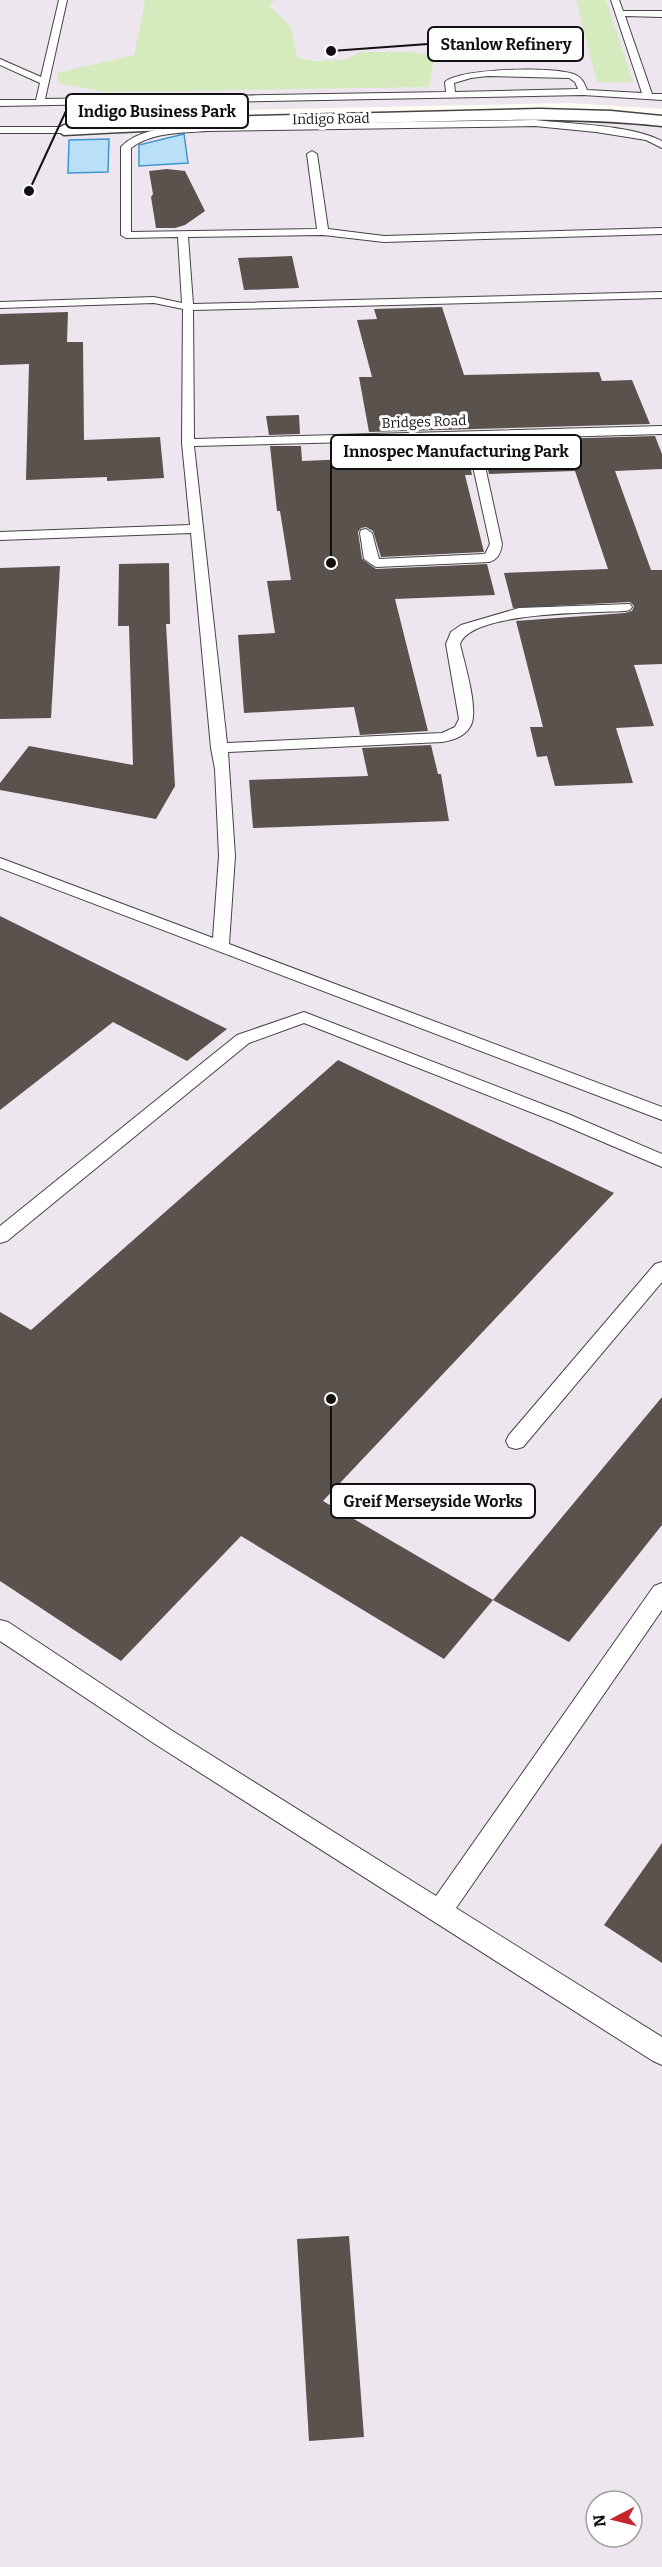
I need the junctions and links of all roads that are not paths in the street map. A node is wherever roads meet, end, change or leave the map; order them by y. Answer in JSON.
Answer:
{"nodes":[{"id":1,"x":63,"y":0,"type":"edge"},
{"id":2,"x":615,"y":0,"type":"edge"},
{"id":3,"x":620,"y":12,"type":"junction"},
{"id":4,"x":662,"y":14,"type":"edge"},
{"id":5,"x":0,"y":62,"type":"edge"},
{"id":6,"x":44,"y":82,"type":"junction"},
{"id":7,"x":583,"y":92,"type":"junction"},
{"id":8,"x":451,"y":94,"type":"junction"},
{"id":9,"x":648,"y":96,"type":"junction"},
{"id":10,"x":662,"y":98,"type":"edge"},
{"id":11,"x":40,"y":102,"type":"junction"},
{"id":12,"x":0,"y":103,"type":"edge"},
{"id":13,"x":662,"y":121,"type":"edge"},
{"id":14,"x":0,"y":130,"type":"edge"},
{"id":15,"x":64,"y":130,"type":"joint"},
{"id":16,"x":662,"y":146,"type":"edge"},
{"id":17,"x":312,"y":154,"type":"dead end"},
{"id":18,"x":662,"y":231,"type":"edge"},
{"id":19,"x":323,"y":232,"type":"junction"},
{"id":20,"x":183,"y":235,"type":"junction"},
{"id":21,"x":662,"y":295,"type":"edge"},
{"id":22,"x":0,"y":305,"type":"edge"},
{"id":23,"x":188,"y":307,"type":"junction"},
{"id":24,"x":662,"y":430,"type":"edge"},
{"id":25,"x":472,"y":435,"type":"junction"},
{"id":26,"x":188,"y":443,"type":"junction"},
{"id":27,"x":195,"y":529,"type":"junction"},
{"id":28,"x":366,"y":532,"type":"dead end"},
{"id":29,"x":0,"y":536,"type":"edge"},
{"id":30,"x":626,"y":607,"type":"dead end"},
{"id":31,"x":218,"y":748,"type":"junction"},
{"id":32,"x":0,"y":862,"type":"edge"},
{"id":33,"x":221,"y":946,"type":"junction"},
{"id":34,"x":662,"y":1114,"type":"edge"},
{"id":35,"x":662,"y":1161,"type":"edge"},
{"id":36,"x":0,"y":1236,"type":"edge"},
{"id":37,"x":662,"y":1269,"type":"edge"},
{"id":38,"x":516,"y":1441,"type":"dead end"},
{"id":39,"x":662,"y":1592,"type":"edge"},
{"id":40,"x":0,"y":1629,"type":"edge"},
{"id":41,"x":440,"y":1911,"type":"junction"},
{"id":42,"x":662,"y":2052,"type":"edge"}],
"edges":[{"from":1,"to":6,"type":"lane"},
{"from":2,"to":3,"type":"lane"},
{"from":3,"to":4,"type":"lane"},
{"from":3,"to":9,"type":"lane"},
{"from":5,"to":6,"type":"lane"},
{"from":6,"to":11,"type":"lane"},
{"from":7,"to":8,"type":"lane"},
{"from":7,"to":8,"type":"lane"},
{"from":7,"to":9,"type":"lane"},
{"from":8,"to":11,"type":"lane"},
{"from":9,"to":10,"type":"lane"},
{"from":11,"to":12,"type":"lane"},
{"from":13,"to":15,"type":"street","name":"Indigo Road"},
{"from":14,"to":15,"type":"lane","name":"Indigo Road"},
{"from":16,"to":20,"type":"lane"},
{"from":17,"to":19,"type":"lane"},
{"from":18,"to":19,"type":"lane"},
{"from":19,"to":20,"type":"lane"},
{"from":20,"to":23,"type":"lane"},
{"from":21,"to":23,"type":"lane"},
{"from":22,"to":23,"type":"lane"},
{"from":23,"to":26,"type":"lane"},
{"from":24,"to":25,"type":"lane","name":"Bridges Road"},
{"from":25,"to":26,"type":"lane","name":"Bridges Road"},
{"from":25,"to":28,"type":"lane"},
{"from":26,"to":27,"type":"lane"},
{"from":27,"to":29,"type":"lane"},
{"from":27,"to":31,"type":"lane"},
{"from":30,"to":31,"type":"lane"},
{"from":31,"to":33,"type":"lane"},
{"from":32,"to":33,"type":"lane"},
{"from":33,"to":34,"type":"lane"},
{"from":35,"to":36,"type":"lane"},
{"from":37,"to":38,"type":"lane"},
{"from":39,"to":41,"type":"lane"},
{"from":40,"to":41,"type":"lane"},
{"from":41,"to":42,"type":"lane"}]}
